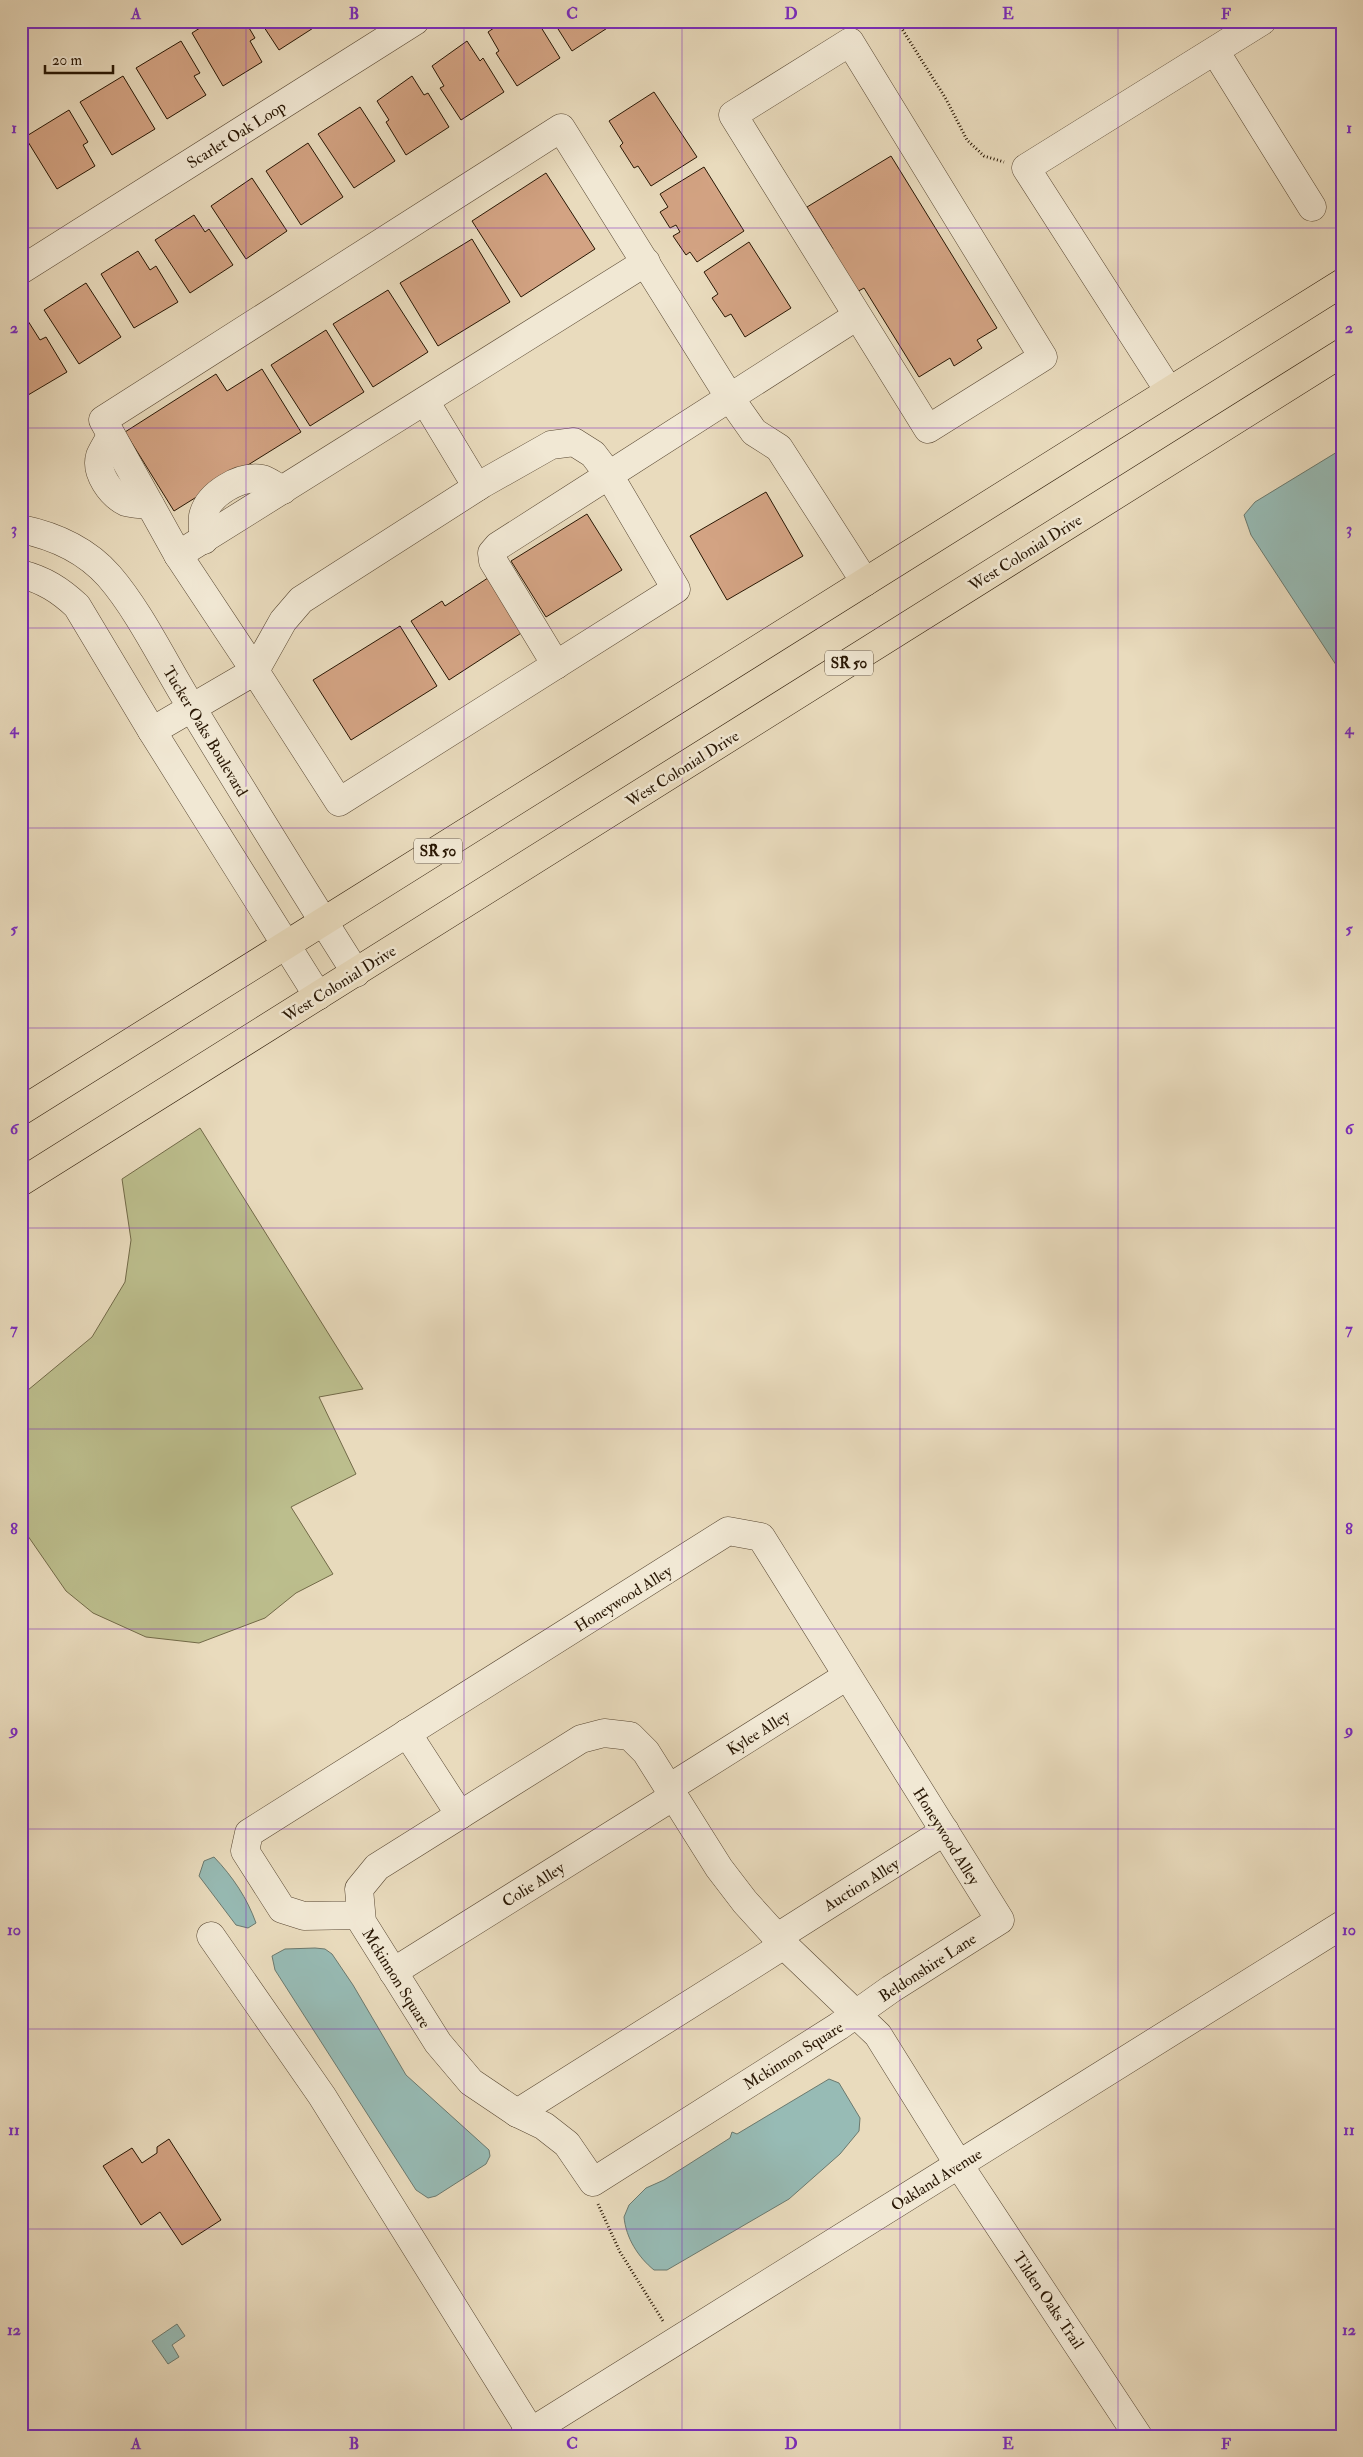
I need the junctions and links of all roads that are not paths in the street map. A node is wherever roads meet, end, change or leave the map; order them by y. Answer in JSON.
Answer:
{"nodes":[{"id":1,"x":1262,"y":21,"type":"edge"},
{"id":2,"x":410,"y":23,"type":"edge"},
{"id":3,"x":1215,"y":50,"type":"junction"},
{"id":4,"x":1312,"y":207,"type":"dead end"},
{"id":5,"x":68,"y":240,"type":"junction"},
{"id":6,"x":21,"y":254,"type":"edge"},
{"id":7,"x":646,"y":262,"type":"junction"},
{"id":8,"x":21,"y":270,"type":"edge"},
{"id":9,"x":1342,"y":283,"type":"edge"},
{"id":10,"x":857,"y":316,"type":"junction"},
{"id":11,"x":1342,"y":353,"type":"edge"},
{"id":12,"x":1169,"y":391,"type":"junction"},
{"id":13,"x":730,"y":398,"type":"junction"},
{"id":14,"x":425,"y":401,"type":"junction"},
{"id":15,"x":609,"y":475,"type":"junction"},
{"id":16,"x":478,"y":487,"type":"junction"},
{"id":17,"x":21,"y":529,"type":"edge"},
{"id":18,"x":178,"y":555,"type":"junction"},
{"id":19,"x":21,"y":574,"type":"edge"},
{"id":20,"x":865,"y":582,"type":"junction"},
{"id":21,"x":556,"y":665,"type":"junction"},
{"id":22,"x":255,"y":671,"type":"junction"},
{"id":23,"x":191,"y":708,"type":"junction"},
{"id":24,"x":152,"y":732,"type":"junction"},
{"id":25,"x":324,"y":922,"type":"junction"},
{"id":26,"x":286,"y":946,"type":"junction"},
{"id":27,"x":356,"y":973,"type":"junction"},
{"id":28,"x":318,"y":996,"type":"junction"},
{"id":29,"x":21,"y":1111,"type":"edge"},
{"id":30,"x":21,"y":1182,"type":"edge"},
{"id":31,"x":847,"y":1676,"type":"junction"},
{"id":32,"x":407,"y":1733,"type":"junction"},
{"id":33,"x":672,"y":1792,"type":"junction"},
{"id":34,"x":460,"y":1815,"type":"junction"},
{"id":35,"x":944,"y":1831,"type":"junction"},
{"id":36,"x":361,"y":1915,"type":"junction"},
{"id":37,"x":1000,"y":1920,"type":"joint"},
{"id":38,"x":1342,"y":1925,"type":"edge"},
{"id":39,"x":211,"y":1936,"type":"dead end"},
{"id":40,"x":780,"y":1941,"type":"junction"},
{"id":41,"x":393,"y":1972,"type":"junction"},
{"id":42,"x":856,"y":2015,"type":"junction"},
{"id":43,"x":518,"y":2113,"type":"junction"},
{"id":44,"x":959,"y":2165,"type":"junction"},
{"id":45,"x":527,"y":2435,"type":"edge"},
{"id":46,"x":1138,"y":2436,"type":"edge"}],
"edges":[{"from":1,"to":3,"type":"street"},
{"from":2,"to":5,"type":"street","name":"Scarlet Oak Loop"},
{"from":3,"to":4,"type":"street"},
{"from":3,"to":12,"type":"street"},
{"from":5,"to":6,"type":"street","name":"Scarlet Oak Loop"},
{"from":5,"to":8,"type":"street","name":"Scarlet Oak Loop"},
{"from":7,"to":13,"type":"street"},
{"from":7,"to":14,"type":"street"},
{"from":7,"to":18,"type":"street"},
{"from":9,"to":12,"type":"highway","number":"SR 50"},
{"from":10,"to":10,"type":"street"},
{"from":10,"to":13,"type":"street"},
{"from":11,"to":27,"type":"highway","name":"West Colonial Drive","number":"SR 50"},
{"from":12,"to":20,"type":"highway","number":"SR 50"},
{"from":13,"to":15,"type":"street"},
{"from":13,"to":20,"type":"street"},
{"from":14,"to":16,"type":"street"},
{"from":14,"to":18,"type":"street"},
{"from":15,"to":16,"type":"street"},
{"from":15,"to":21,"type":"street"},
{"from":15,"to":21,"type":"street"},
{"from":16,"to":22,"type":"street"},
{"from":17,"to":23,"type":"street","name":"Tucker Oaks Boulevard"},
{"from":18,"to":22,"type":"street"},
{"from":19,"to":24,"type":"street"},
{"from":20,"to":25,"type":"highway","number":"SR 50"},
{"from":21,"to":22,"type":"street"},
{"from":22,"to":23,"type":"street"},
{"from":23,"to":24,"type":"street"},
{"from":23,"to":25,"type":"street","name":"Tucker Oaks Boulevard"},
{"from":24,"to":26,"type":"street"},
{"from":25,"to":26,"type":"highway","number":"SR 50"},
{"from":25,"to":27,"type":"street","name":"Tucker Oaks Boulevard"},
{"from":26,"to":28,"type":"street"},
{"from":26,"to":29,"type":"highway","number":"SR 50"},
{"from":27,"to":28,"type":"highway","name":"West Colonial Drive","number":"SR 50"},
{"from":28,"to":30,"type":"highway","name":"West Colonial Drive","number":"SR 50"},
{"from":31,"to":32,"type":"street","name":"Honeywood Alley"},
{"from":31,"to":33,"type":"street","name":"Kylee Alley"},
{"from":31,"to":35,"type":"street","name":"Honeywood Alley"},
{"from":32,"to":34,"type":"street"},
{"from":32,"to":36,"type":"street","name":"Honeywood Alley"},
{"from":33,"to":34,"type":"street","name":"Mckinnon Square"},
{"from":33,"to":40,"type":"street","name":"Mckinnon Square"},
{"from":33,"to":41,"type":"street","name":"Colie Alley"},
{"from":34,"to":36,"type":"street","name":"Mckinnon Square"},
{"from":35,"to":37,"type":"street","name":"Honeywood Alley"},
{"from":35,"to":40,"type":"street","name":"Auction Alley"},
{"from":36,"to":41,"type":"street","name":"Mckinnon Square"},
{"from":37,"to":42,"type":"street","name":"Beldonshire Lane"},
{"from":38,"to":44,"type":"street","name":"Oakland Avenue"},
{"from":39,"to":45,"type":"street"},
{"from":40,"to":42,"type":"street","name":"Mckinnon Square"},
{"from":40,"to":43,"type":"street","name":"Auction Alley"},
{"from":41,"to":43,"type":"street","name":"Mckinnon Square"},
{"from":42,"to":43,"type":"street","name":"Mckinnon Square"},
{"from":42,"to":44,"type":"street","name":"Mckinnon Square"},
{"from":44,"to":45,"type":"street","name":"Oakland Avenue"},
{"from":44,"to":46,"type":"street","name":"Tilden Oaks Trail"}]}
